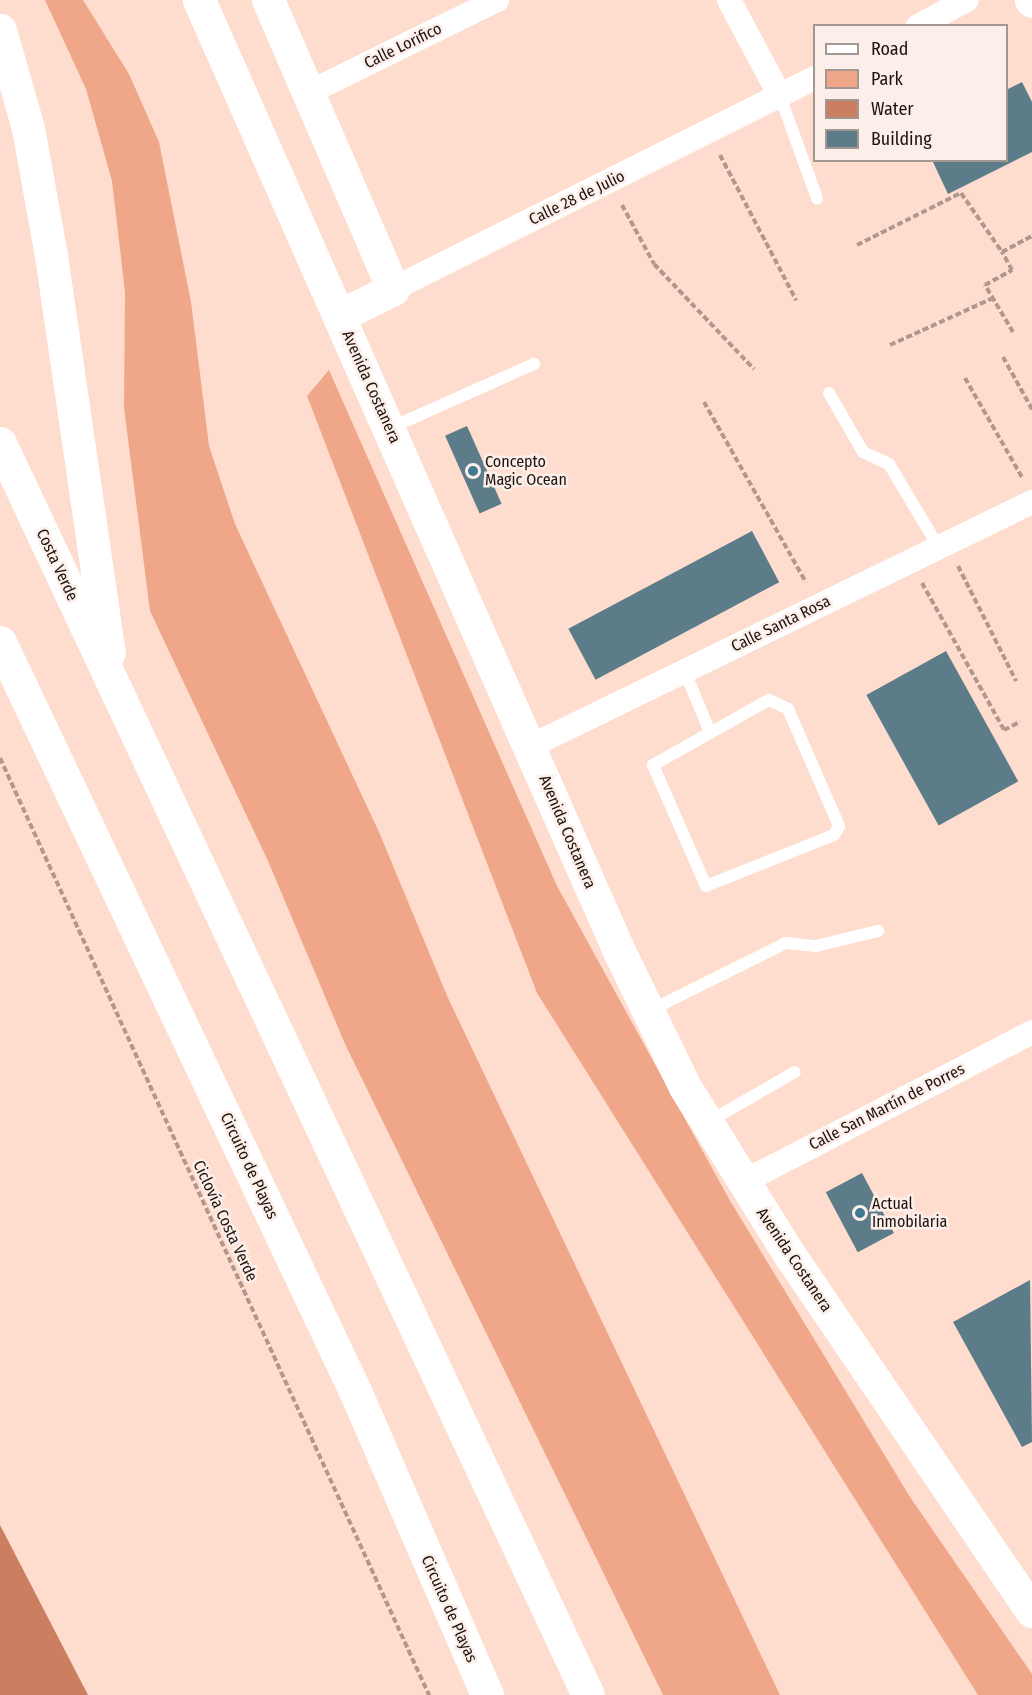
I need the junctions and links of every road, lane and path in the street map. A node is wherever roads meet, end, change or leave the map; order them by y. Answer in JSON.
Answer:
{"nodes":[{"id":1,"x":200,"y":0,"type":"edge"},
{"id":2,"x":268,"y":0,"type":"edge"},
{"id":3,"x":497,"y":0,"type":"edge"},
{"id":4,"x":729,"y":0,"type":"edge"},
{"id":5,"x":968,"y":0,"type":"edge"},
{"id":6,"x":922,"y":24,"type":"edge"},
{"id":7,"x":0,"y":30,"type":"edge"},
{"id":8,"x":813,"y":79,"type":"edge"},
{"id":9,"x":308,"y":93,"type":"junction"},
{"id":10,"x":780,"y":96,"type":"junction"},
{"id":11,"x":708,"y":133,"type":"junction"},
{"id":12,"x":609,"y":182,"type":"junction"},
{"id":13,"x":817,"y":198,"type":"dead end"},
{"id":14,"x":1032,"y":236,"type":"edge"},
{"id":15,"x":857,"y":246,"type":"dead end"},
{"id":16,"x":1002,"y":252,"type":"junction"},
{"id":17,"x":393,"y":290,"type":"junction"},
{"id":18,"x":993,"y":298,"type":"junction"},
{"id":19,"x":796,"y":300,"type":"dead end"},
{"id":20,"x":339,"y":316,"type":"junction"},
{"id":21,"x":1013,"y":332,"type":"dead end"},
{"id":22,"x":890,"y":345,"type":"dead end"},
{"id":23,"x":1003,"y":357,"type":"dead end"},
{"id":24,"x":534,"y":364,"type":"dead end"},
{"id":25,"x":754,"y":369,"type":"dead end"},
{"id":26,"x":965,"y":378,"type":"dead end"},
{"id":27,"x":829,"y":393,"type":"dead end"},
{"id":28,"x":704,"y":402,"type":"dead end"},
{"id":29,"x":1032,"y":409,"type":"edge"},
{"id":30,"x":389,"y":429,"type":"junction"},
{"id":31,"x":0,"y":442,"type":"edge"},
{"id":32,"x":1029,"y":494,"type":"edge"},
{"id":33,"x":942,"y":546,"type":"junction"},
{"id":34,"x":910,"y":561,"type":"junction"},
{"id":35,"x":819,"y":606,"type":"junction"},
{"id":36,"x":0,"y":642,"type":"edge"},
{"id":37,"x":684,"y":672,"type":"junction"},
{"id":38,"x":1016,"y":681,"type":"dead end"},
{"id":39,"x":114,"y":687,"type":"junction"},
{"id":40,"x":1020,"y":722,"type":"dead end"},
{"id":41,"x":710,"y":732,"type":"junction"},
{"id":42,"x":531,"y":746,"type":"junction"},
{"id":43,"x":0,"y":758,"type":"edge"},
{"id":44,"x":878,"y":931,"type":"dead end"},
{"id":45,"x":648,"y":1012,"type":"junction"},
{"id":46,"x":1032,"y":1032,"type":"edge"},
{"id":47,"x":795,"y":1072,"type":"dead end"},
{"id":48,"x":706,"y":1123,"type":"junction"},
{"id":49,"x":743,"y":1182,"type":"junction"},
{"id":50,"x":1032,"y":1611,"type":"edge"},
{"id":51,"x":429,"y":1695,"type":"edge"},
{"id":52,"x":487,"y":1695,"type":"edge"},
{"id":53,"x":588,"y":1695,"type":"edge"}],
"edges":[{"from":1,"to":20,"type":"main road","name":"Avenida Costanera"},
{"from":2,"to":9,"type":"main road"},
{"from":3,"to":9,"type":"street","name":"Calle Lorifico"},
{"from":4,"to":10,"type":"street"},
{"from":5,"to":6,"type":"street"},
{"from":7,"to":39,"type":"main road"},
{"from":8,"to":10,"type":"street","name":"Calle 28 de Julio"},
{"from":9,"to":17,"type":"main road"},
{"from":10,"to":11,"type":"street","name":"Calle 28 de Julio"},
{"from":10,"to":13,"type":"lane"},
{"from":11,"to":12,"type":"street","name":"Calle 28 de Julio"},
{"from":11,"to":19,"type":"path"},
{"from":12,"to":17,"type":"street","name":"Calle 28 de Julio"},
{"from":12,"to":25,"type":"path"},
{"from":14,"to":16,"type":"path"},
{"from":15,"to":16,"type":"path"},
{"from":16,"to":18,"type":"path"},
{"from":17,"to":20,"type":"main road","name":"Calle 28 de Julio"},
{"from":18,"to":21,"type":"path"},
{"from":18,"to":22,"type":"path"},
{"from":20,"to":30,"type":"main road","name":"Avenida Costanera"},
{"from":23,"to":29,"type":"path"},
{"from":24,"to":30,"type":"lane"},
{"from":26,"to":32,"type":"path"},
{"from":27,"to":33,"type":"lane"},
{"from":28,"to":35,"type":"path"},
{"from":30,"to":42,"type":"main road","name":"Avenida Costanera"},
{"from":31,"to":39,"type":"main road","name":"Costa Verde"},
{"from":32,"to":33,"type":"street","name":"Calle Santa Rosa"},
{"from":33,"to":34,"type":"street","name":"Calle Santa Rosa"},
{"from":33,"to":38,"type":"path"},
{"from":34,"to":35,"type":"street","name":"Calle Santa Rosa"},
{"from":34,"to":40,"type":"path"},
{"from":35,"to":37,"type":"street","name":"Calle Santa Rosa"},
{"from":36,"to":52,"type":"main road","name":"Circuito de Playas"},
{"from":37,"to":41,"type":"lane"},
{"from":37,"to":42,"type":"street","name":"Calle Santa Rosa"},
{"from":39,"to":53,"type":"main road"},
{"from":41,"to":41,"type":"lane"},
{"from":42,"to":45,"type":"main road","name":"Avenida Costanera"},
{"from":43,"to":51,"type":"path","name":"Ciclovía Costa Verde"},
{"from":44,"to":45,"type":"lane"},
{"from":45,"to":48,"type":"main road","name":"Avenida Costanera"},
{"from":46,"to":49,"type":"street","name":"Calle San Martín de Porres"},
{"from":47,"to":48,"type":"lane"},
{"from":48,"to":49,"type":"main road","name":"Avenida Costanera"},
{"from":49,"to":50,"type":"main road","name":"Avenida Costanera"}]}
